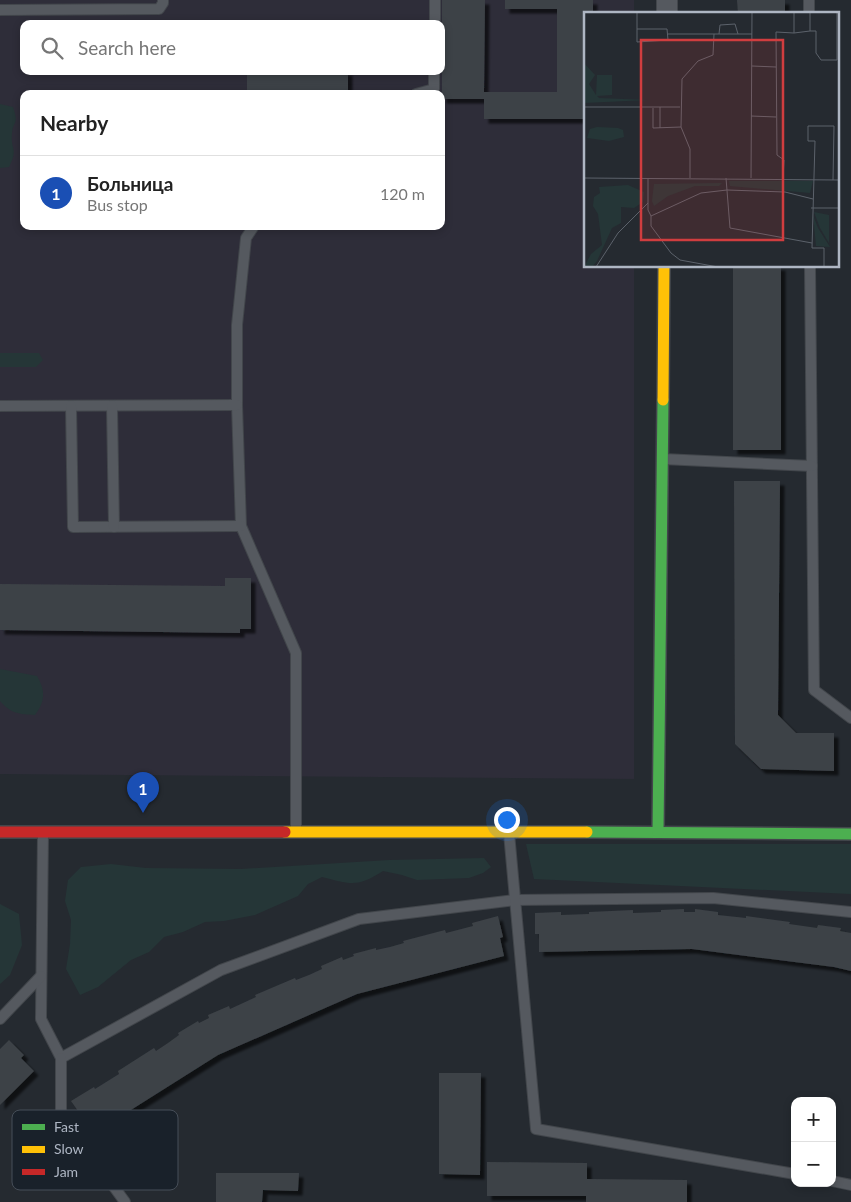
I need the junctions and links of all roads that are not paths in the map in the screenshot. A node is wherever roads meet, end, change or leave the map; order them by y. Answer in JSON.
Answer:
{"nodes":[{"id":1,"x":163,"y":0,"type":"edge"},
{"id":2,"x":435,"y":0,"type":"edge"},
{"id":3,"x":0,"y":10,"type":"edge"},
{"id":4,"x":435,"y":20,"type":"edge"},
{"id":5,"x":434,"y":75,"type":"edge"},
{"id":6,"x":430,"y":90,"type":"edge"},
{"id":7,"x":251,"y":230,"type":"edge"},
{"id":8,"x":664,"y":268,"type":"edge"},
{"id":9,"x":810,"y":268,"type":"edge"},
{"id":10,"x":237,"y":405,"type":"junction"},
{"id":11,"x":0,"y":406,"type":"edge"},
{"id":12,"x":71,"y":406,"type":"junction"},
{"id":13,"x":112,"y":406,"type":"junction"},
{"id":14,"x":662,"y":459,"type":"junction"},
{"id":15,"x":812,"y":466,"type":"junction"},
{"id":16,"x":241,"y":526,"type":"junction"},
{"id":17,"x":114,"y":527,"type":"junction"},
{"id":18,"x":851,"y":718,"type":"edge"},
{"id":19,"x":0,"y":832,"type":"edge"},
{"id":20,"x":43,"y":832,"type":"junction"},
{"id":21,"x":296,"y":832,"type":"junction"},
{"id":22,"x":509,"y":832,"type":"junction"},
{"id":23,"x":658,"y":832,"type":"junction"},
{"id":24,"x":851,"y":834,"type":"edge"},
{"id":25,"x":514,"y":900,"type":"junction"},
{"id":26,"x":851,"y":912,"type":"edge"},
{"id":27,"x":41,"y":976,"type":"junction"},
{"id":28,"x":0,"y":1019,"type":"edge"},
{"id":29,"x":61,"y":1058,"type":"junction"},
{"id":30,"x":61,"y":1110,"type":"edge"},
{"id":31,"x":791,"y":1173,"type":"edge"},
{"id":32,"x":836,"y":1182,"type":"edge"},
{"id":33,"x":851,"y":1185,"type":"edge"},
{"id":34,"x":116,"y":1190,"type":"edge"},
{"id":35,"x":125,"y":1202,"type":"edge"}],
"edges":[{"from":1,"to":3,"type":"lane"},
{"from":2,"to":4,"type":"lane"},
{"from":5,"to":6,"type":"lane"},
{"from":7,"to":10,"type":"lane"},
{"from":8,"to":14,"type":"street"},
{"from":9,"to":15,"type":"lane"},
{"from":10,"to":13,"type":"lane"},
{"from":10,"to":16,"type":"lane"},
{"from":11,"to":12,"type":"lane"},
{"from":12,"to":13,"type":"lane"},
{"from":12,"to":17,"type":"lane"},
{"from":13,"to":17,"type":"lane"},
{"from":14,"to":15,"type":"lane"},
{"from":14,"to":23,"type":"street"},
{"from":15,"to":18,"type":"lane"},
{"from":16,"to":17,"type":"lane"},
{"from":16,"to":21,"type":"lane"},
{"from":19,"to":20,"type":"street"},
{"from":20,"to":21,"type":"street"},
{"from":20,"to":27,"type":"lane"},
{"from":21,"to":22,"type":"street"},
{"from":22,"to":23,"type":"street"},
{"from":22,"to":25,"type":"lane"},
{"from":23,"to":24,"type":"street"},
{"from":25,"to":26,"type":"lane"},
{"from":25,"to":29,"type":"lane"},
{"from":25,"to":31,"type":"lane"},
{"from":27,"to":28,"type":"lane"},
{"from":27,"to":29,"type":"lane"},
{"from":29,"to":30,"type":"lane"},
{"from":32,"to":33,"type":"lane"},
{"from":34,"to":35,"type":"lane"}]}
